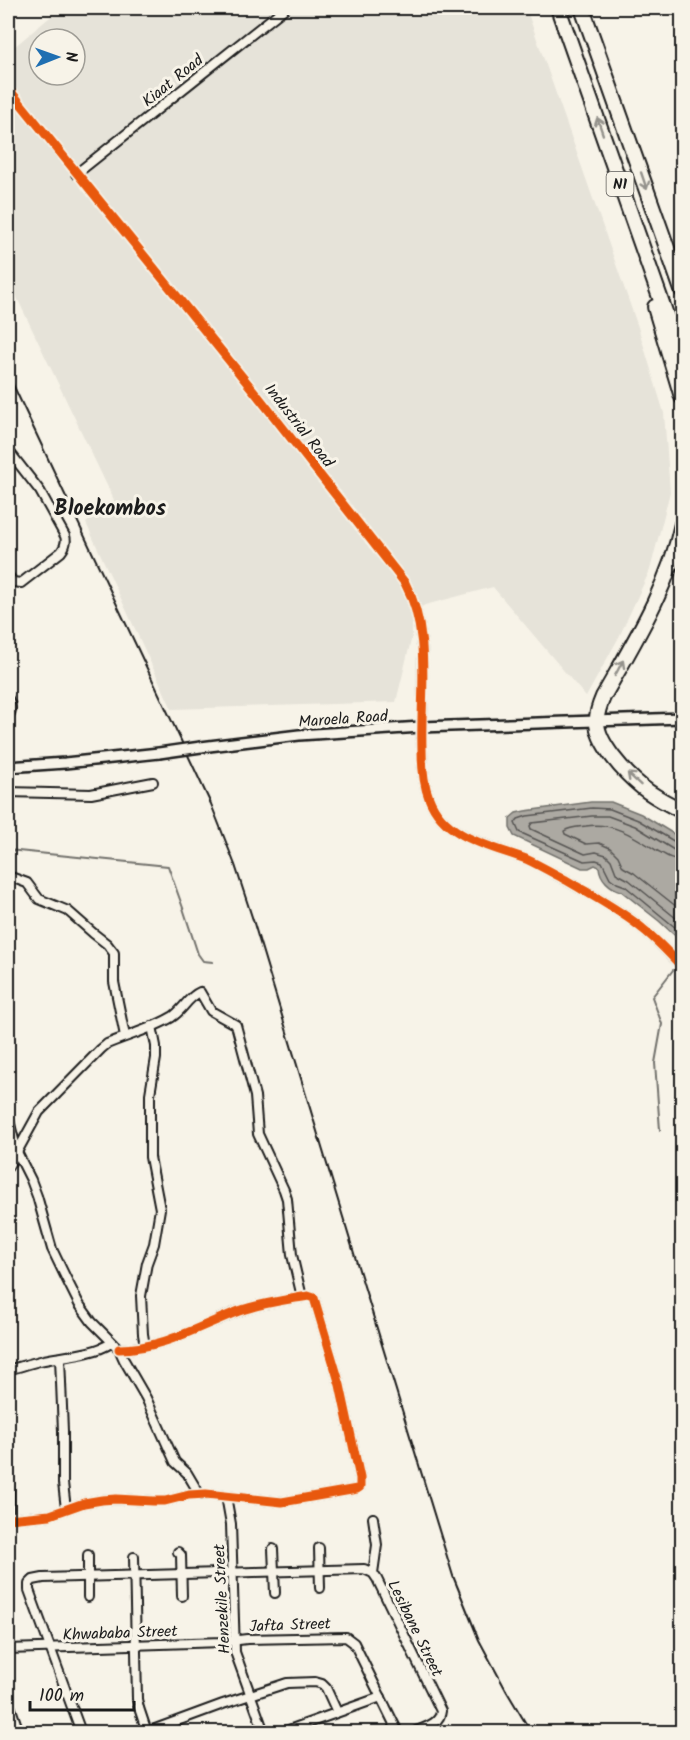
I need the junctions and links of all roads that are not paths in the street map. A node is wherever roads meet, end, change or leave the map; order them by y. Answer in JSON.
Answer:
{"nodes":[{"id":1,"x":285,"y":8,"type":"edge"},
{"id":2,"x":558,"y":8,"type":"edge"},
{"id":3,"x":582,"y":8,"type":"edge"},
{"id":4,"x":8,"y":88,"type":"edge"},
{"id":5,"x":608,"y":150,"type":"junction"},
{"id":6,"x":76,"y":174,"type":"junction"},
{"id":7,"x":663,"y":234,"type":"junction"},
{"id":8,"x":682,"y":280,"type":"edge"},
{"id":9,"x":682,"y":290,"type":"edge"},
{"id":10,"x":682,"y":360,"type":"edge"},
{"id":11,"x":682,"y":397,"type":"edge"},
{"id":12,"x":8,"y":450,"type":"edge"},
{"id":13,"x":682,"y":524,"type":"edge"},
{"id":14,"x":8,"y":575,"type":"edge"},
{"id":15,"x":8,"y":699,"type":"edge"},
{"id":16,"x":9,"y":715,"type":"edge"},
{"id":17,"x":682,"y":718,"type":"edge"},
{"id":18,"x":596,"y":721,"type":"junction"},
{"id":19,"x":421,"y":727,"type":"junction"},
{"id":20,"x":8,"y":767,"type":"edge"},
{"id":21,"x":153,"y":782,"type":"dead end"},
{"id":22,"x":8,"y":792,"type":"edge"},
{"id":23,"x":682,"y":811,"type":"edge"},
{"id":24,"x":8,"y":876,"type":"edge"},
{"id":25,"x":682,"y":967,"type":"edge"},
{"id":26,"x":152,"y":1026,"type":"junction"},
{"id":27,"x":125,"y":1036,"type":"junction"},
{"id":28,"x":8,"y":1116,"type":"edge"},
{"id":29,"x":17,"y":1152,"type":"junction"},
{"id":30,"x":8,"y":1165,"type":"edge"},
{"id":31,"x":302,"y":1297,"type":"junction"},
{"id":32,"x":111,"y":1343,"type":"junction"},
{"id":33,"x":145,"y":1347,"type":"junction"},
{"id":34,"x":119,"y":1349,"type":"junction"},
{"id":35,"x":60,"y":1358,"type":"junction"},
{"id":36,"x":8,"y":1371,"type":"edge"},
{"id":37,"x":8,"y":1455,"type":"edge"},
{"id":38,"x":200,"y":1495,"type":"junction"},
{"id":39,"x":226,"y":1496,"type":"junction"},
{"id":40,"x":66,"y":1509,"type":"junction"},
{"id":41,"x":373,"y":1518,"type":"dead end"},
{"id":42,"x":8,"y":1519,"type":"edge"},
{"id":43,"x":319,"y":1548,"type":"dead end"},
{"id":44,"x":273,"y":1549,"type":"dead end"},
{"id":45,"x":178,"y":1552,"type":"dead end"},
{"id":46,"x":88,"y":1555,"type":"dead end"},
{"id":47,"x":134,"y":1557,"type":"dead end"},
{"id":48,"x":319,"y":1570,"type":"junction"},
{"id":49,"x":273,"y":1571,"type":"junction"},
{"id":50,"x":232,"y":1572,"type":"junction"},
{"id":51,"x":373,"y":1573,"type":"junction"},
{"id":52,"x":181,"y":1574,"type":"junction"},
{"id":53,"x":134,"y":1575,"type":"junction"},
{"id":54,"x":88,"y":1576,"type":"junction"},
{"id":55,"x":320,"y":1588,"type":"dead end"},
{"id":56,"x":275,"y":1593,"type":"dead end"},
{"id":57,"x":182,"y":1596,"type":"dead end"},
{"id":58,"x":88,"y":1597,"type":"dead end"},
{"id":59,"x":234,"y":1641,"type":"junction"},
{"id":60,"x":136,"y":1645,"type":"junction"},
{"id":61,"x":50,"y":1647,"type":"junction"},
{"id":62,"x":8,"y":1649,"type":"edge"},
{"id":63,"x":250,"y":1694,"type":"junction"},
{"id":64,"x":381,"y":1697,"type":"junction"},
{"id":65,"x":8,"y":1700,"type":"edge"},
{"id":66,"x":337,"y":1712,"type":"junction"},
{"id":67,"x":20,"y":1732,"type":"edge"},
{"id":68,"x":81,"y":1732,"type":"edge"},
{"id":69,"x":147,"y":1732,"type":"edge"},
{"id":70,"x":264,"y":1732,"type":"edge"},
{"id":71,"x":283,"y":1732,"type":"edge"},
{"id":72,"x":398,"y":1732,"type":"edge"},
{"id":73,"x":414,"y":1732,"type":"edge"}],
"edges":[{"from":1,"to":6,"type":"street","name":"Kiaat Road"},
{"from":5,"to":2,"type":"highway","number":"N1","one_way":true},
{"from":3,"to":7,"type":"highway","number":"N1","one_way":true},
{"from":4,"to":6,"type":"street","name":"Industrial Road"},
{"from":5,"to":10,"type":"highway","number":"N1"},
{"from":5,"to":11,"type":"highway"},
{"from":6,"to":19,"type":"street","name":"Industrial Road"},
{"from":7,"to":8,"type":"highway"},
{"from":7,"to":9,"type":"highway","number":"N1"},
{"from":12,"to":14,"type":"street"},
{"from":18,"to":13,"type":"highway","one_way":true},
{"from":15,"to":16,"type":"street"},
{"from":17,"to":18,"type":"street","name":"Maroela Road"},
{"from":18,"to":19,"type":"street","name":"Maroela Road"},
{"from":23,"to":18,"type":"highway","one_way":true},
{"from":19,"to":20,"type":"street","name":"Maroela Road","bridge":true},
{"from":19,"to":25,"type":"street","name":"Industrial Road"},
{"from":21,"to":22,"type":"street"},
{"from":24,"to":27,"type":"street"},
{"from":26,"to":27,"type":"street"},
{"from":26,"to":31,"type":"street"},
{"from":26,"to":33,"type":"street"},
{"from":27,"to":29,"type":"street"},
{"from":28,"to":29,"type":"street"},
{"from":29,"to":30,"type":"street"},
{"from":29,"to":32,"type":"street"},
{"from":31,"to":33,"type":"street"},
{"from":31,"to":39,"type":"street"},
{"from":32,"to":34,"type":"street"},
{"from":32,"to":35,"type":"street"},
{"from":33,"to":34,"type":"street"},
{"from":34,"to":38,"type":"street"},
{"from":35,"to":36,"type":"street"},
{"from":35,"to":40,"type":"street"},
{"from":37,"to":42,"type":"street"},
{"from":38,"to":39,"type":"street"},
{"from":38,"to":40,"type":"street"},
{"from":39,"to":50,"type":"street","name":"Henzekile Street"},
{"from":40,"to":42,"type":"street"},
{"from":41,"to":51,"type":"street"},
{"from":43,"to":48,"type":"street"},
{"from":44,"to":49,"type":"street"},
{"from":45,"to":52,"type":"street"},
{"from":46,"to":54,"type":"street"},
{"from":47,"to":53,"type":"street"},
{"from":48,"to":49,"type":"street","name":"Lesibane Street"},
{"from":48,"to":51,"type":"street","name":"Lesibane Street"},
{"from":48,"to":55,"type":"street"},
{"from":49,"to":50,"type":"street","name":"Lesibane Street"},
{"from":49,"to":56,"type":"street"},
{"from":50,"to":52,"type":"street","name":"Lesibane Street"},
{"from":50,"to":59,"type":"street","name":"Henzekile Street"},
{"from":51,"to":73,"type":"street","name":"Lesibane Street"},
{"from":52,"to":53,"type":"street","name":"Lesibane Street"},
{"from":52,"to":57,"type":"street"},
{"from":53,"to":54,"type":"street","name":"Lesibane Street"},
{"from":53,"to":60,"type":"street"},
{"from":54,"to":58,"type":"street"},
{"from":54,"to":61,"type":"street","name":"Lesibane Street"},
{"from":59,"to":60,"type":"street","name":"Khwababa Street"},
{"from":59,"to":63,"type":"street","name":"Henzekile Street"},
{"from":59,"to":64,"type":"street","name":"Jafta Street"},
{"from":60,"to":61,"type":"street","name":"Khwababa Street"},
{"from":60,"to":69,"type":"street"},
{"from":61,"to":62,"type":"street","name":"Khwababa Street"},
{"from":61,"to":68,"type":"street"},
{"from":63,"to":66,"type":"street"},
{"from":63,"to":69,"type":"street"},
{"from":63,"to":70,"type":"street","name":"Henzekile Street"},
{"from":64,"to":66,"type":"street"},
{"from":64,"to":72,"type":"street","name":"Jafta Street"},
{"from":65,"to":67,"type":"street"},
{"from":66,"to":71,"type":"street"}]}
